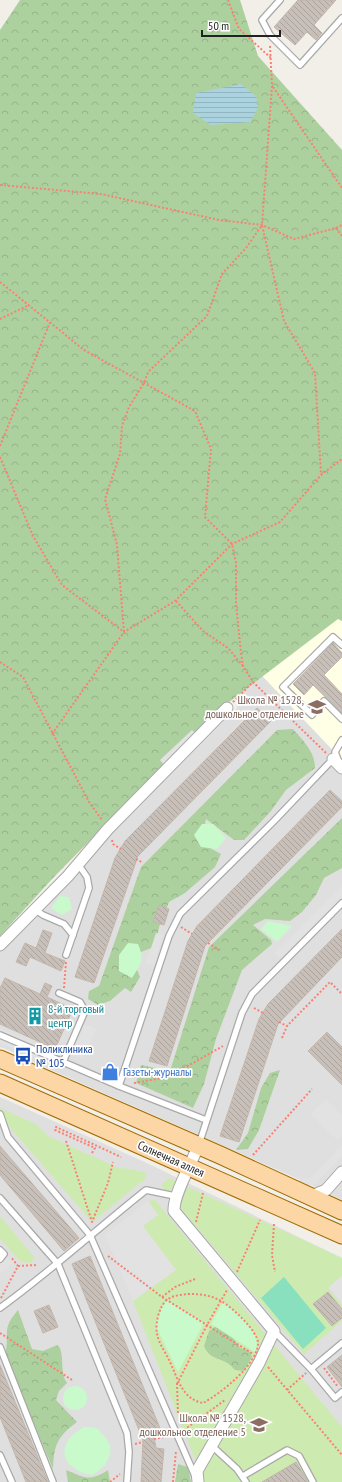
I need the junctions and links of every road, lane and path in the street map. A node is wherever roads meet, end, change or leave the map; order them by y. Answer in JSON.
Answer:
{"nodes":[{"id":1,"x":228,"y":0,"type":"edge"},
{"id":2,"x":280,"y":0,"type":"edge"},
{"id":3,"x":342,"y":18,"type":"edge"},
{"id":4,"x":270,"y":35,"type":"junction"},
{"id":5,"x":271,"y":58,"type":"junction"},
{"id":6,"x":272,"y":86,"type":"junction"},
{"id":7,"x":0,"y":185,"type":"edge"},
{"id":8,"x":342,"y":188,"type":"edge"},
{"id":9,"x":262,"y":224,"type":"junction"},
{"id":10,"x":342,"y":224,"type":"edge"},
{"id":11,"x":336,"y":228,"type":"junction"},
{"id":12,"x":342,"y":236,"type":"edge"},
{"id":13,"x":0,"y":282,"type":"edge"},
{"id":14,"x":29,"y":305,"type":"junction"},
{"id":15,"x":0,"y":320,"type":"edge"},
{"id":16,"x":50,"y":322,"type":"junction"},
{"id":17,"x":144,"y":383,"type":"junction"},
{"id":18,"x":0,"y":446,"type":"edge"},
{"id":19,"x":0,"y":457,"type":"edge"},
{"id":20,"x":342,"y":459,"type":"edge"},
{"id":21,"x":321,"y":475,"type":"junction"},
{"id":22,"x":232,"y":544,"type":"junction"},
{"id":23,"x":176,"y":601,"type":"junction"},
{"id":24,"x":124,"y":632,"type":"junction"},
{"id":25,"x":342,"y":645,"type":"edge"},
{"id":26,"x":0,"y":662,"type":"edge"},
{"id":27,"x":243,"y":666,"type":"junction"},
{"id":28,"x":253,"y":682,"type":"junction"},
{"id":29,"x":227,"y":708,"type":"joint"},
{"id":30,"x":342,"y":719,"type":"edge"},
{"id":31,"x":52,"y":734,"type":"junction"},
{"id":32,"x":342,"y":740,"type":"edge"},
{"id":33,"x":338,"y":765,"type":"edge"},
{"id":34,"x":108,"y":829,"type":"junction"},
{"id":35,"x":136,"y":859,"type":"dead end"},
{"id":36,"x":143,"y":863,"type":"dead end"},
{"id":37,"x":78,"y":864,"type":"junction"},
{"id":38,"x":342,"y":903,"type":"edge"},
{"id":39,"x":34,"y":909,"type":"junction"},
{"id":40,"x":175,"y":924,"type":"junction"},
{"id":41,"x":192,"y":934,"type":"dead end"},
{"id":42,"x":73,"y":935,"type":"junction"},
{"id":43,"x":208,"y":943,"type":"dead end"},
{"id":44,"x":0,"y":945,"type":"edge"},
{"id":45,"x":220,"y":950,"type":"dead end"},
{"id":46,"x":66,"y":955,"type":"joint"},
{"id":47,"x":61,"y":994,"type":"joint"},
{"id":48,"x":342,"y":994,"type":"edge"},
{"id":49,"x":247,"y":1004,"type":"junction"},
{"id":50,"x":263,"y":1013,"type":"dead end"},
{"id":51,"x":279,"y":1022,"type":"dead end"},
{"id":52,"x":287,"y":1026,"type":"junction"},
{"id":53,"x":0,"y":1035,"type":"edge"},
{"id":54,"x":282,"y":1038,"type":"dead end"},
{"id":55,"x":233,"y":1041,"type":"junction"},
{"id":56,"x":0,"y":1059,"type":"edge"},
{"id":57,"x":63,"y":1062,"type":"junction"},
{"id":58,"x":0,"y":1083,"type":"edge"},
{"id":59,"x":119,"y":1086,"type":"junction"},
{"id":60,"x":312,"y":1089,"type":"dead end"},
{"id":61,"x":0,"y":1114,"type":"edge"},
{"id":62,"x":206,"y":1120,"type":"junction"},
{"id":63,"x":66,"y":1141,"type":"dead end"},
{"id":64,"x":198,"y":1146,"type":"junction"},
{"id":65,"x":92,"y":1153,"type":"dead end"},
{"id":66,"x":252,"y":1156,"type":"dead end"},
{"id":67,"x":121,"y":1157,"type":"dead end"},
{"id":68,"x":113,"y":1162,"type":"dead end"},
{"id":69,"x":190,"y":1167,"type":"junction"},
{"id":70,"x":342,"y":1172,"type":"edge"},
{"id":71,"x":203,"y":1193,"type":"dead end"},
{"id":72,"x":175,"y":1196,"type":"junction"},
{"id":73,"x":311,"y":1196,"type":"junction"},
{"id":74,"x":0,"y":1198,"type":"edge"},
{"id":75,"x":342,"y":1211,"type":"edge"},
{"id":76,"x":260,"y":1220,"type":"dead end"},
{"id":77,"x":274,"y":1224,"type":"dead end"},
{"id":78,"x":90,"y":1235,"type":"junction"},
{"id":79,"x":192,"y":1235,"type":"junction"},
{"id":80,"x":342,"y":1235,"type":"edge"},
{"id":81,"x":96,"y":1247,"type":"junction"},
{"id":82,"x":0,"y":1250,"type":"edge"},
{"id":83,"x":10,"y":1256,"type":"dead end"},
{"id":84,"x":0,"y":1258,"type":"edge"},
{"id":85,"x":58,"y":1264,"type":"junction"},
{"id":86,"x":37,"y":1265,"type":"dead end"},
{"id":87,"x":18,"y":1266,"type":"junction"},
{"id":88,"x":275,"y":1272,"type":"dead end"},
{"id":89,"x":195,"y":1279,"type":"dead end"},
{"id":90,"x":233,"y":1282,"type":"junction"},
{"id":91,"x":162,"y":1297,"type":"junction"},
{"id":92,"x":2,"y":1300,"type":"dead end"},
{"id":93,"x":166,"y":1300,"type":"junction"},
{"id":94,"x":221,"y":1301,"type":"junction"},
{"id":95,"x":0,"y":1308,"type":"edge"},
{"id":96,"x":207,"y":1325,"type":"junction"},
{"id":97,"x":274,"y":1331,"type":"junction"},
{"id":98,"x":0,"y":1333,"type":"edge"},
{"id":99,"x":342,"y":1343,"type":"edge"},
{"id":100,"x":0,"y":1348,"type":"edge"},
{"id":101,"x":258,"y":1357,"type":"junction"},
{"id":102,"x":319,"y":1362,"type":"junction"},
{"id":103,"x":311,"y":1369,"type":"junction"},
{"id":104,"x":72,"y":1380,"type":"dead end"},
{"id":105,"x":178,"y":1380,"type":"junction"},
{"id":106,"x":177,"y":1384,"type":"dead end"},
{"id":107,"x":342,"y":1386,"type":"edge"},
{"id":108,"x":287,"y":1390,"type":"junction"},
{"id":109,"x":342,"y":1392,"type":"edge"},
{"id":110,"x":229,"y":1397,"type":"dead end"},
{"id":111,"x":315,"y":1416,"type":"dead end"},
{"id":112,"x":312,"y":1419,"type":"junction"},
{"id":113,"x":178,"y":1434,"type":"junction"},
{"id":114,"x":154,"y":1440,"type":"dead end"},
{"id":115,"x":212,"y":1446,"type":"junction"},
{"id":116,"x":0,"y":1454,"type":"edge"},
{"id":117,"x":342,"y":1455,"type":"edge"},
{"id":118,"x":243,"y":1476,"type":"junction"},
{"id":119,"x":12,"y":1482,"type":"edge"},
{"id":120,"x":53,"y":1482,"type":"edge"},
{"id":121,"x":127,"y":1482,"type":"edge"},
{"id":122,"x":198,"y":1482,"type":"edge"},
{"id":123,"x":246,"y":1482,"type":"edge"},
{"id":124,"x":313,"y":1482,"type":"edge"}],
"edges":[{"from":1,"to":5,"type":"path"},
{"from":2,"to":4,"type":"lane"},
{"from":3,"to":4,"type":"lane"},
{"from":4,"to":5,"type":"path"},
{"from":5,"to":6,"type":"path"},
{"from":6,"to":8,"type":"path"},
{"from":6,"to":9,"type":"path"},
{"from":7,"to":9,"type":"path"},
{"from":9,"to":11,"type":"path"},
{"from":9,"to":17,"type":"path"},
{"from":9,"to":21,"type":"path"},
{"from":10,"to":11,"type":"path"},
{"from":11,"to":12,"type":"path"},
{"from":13,"to":14,"type":"path"},
{"from":14,"to":15,"type":"path"},
{"from":14,"to":16,"type":"path"},
{"from":16,"to":17,"type":"path"},
{"from":16,"to":18,"type":"path"},
{"from":17,"to":22,"type":"path"},
{"from":17,"to":24,"type":"path"},
{"from":19,"to":24,"type":"path"},
{"from":20,"to":21,"type":"path"},
{"from":21,"to":22,"type":"path"},
{"from":22,"to":23,"type":"path"},
{"from":22,"to":27,"type":"path"},
{"from":23,"to":24,"type":"path"},
{"from":23,"to":27,"type":"path"},
{"from":24,"to":31,"type":"path"},
{"from":25,"to":30,"type":"lane"},
{"from":26,"to":31,"type":"path"},
{"from":27,"to":28,"type":"path"},
{"from":28,"to":29,"type":"path"},
{"from":28,"to":33,"type":"path"},
{"from":29,"to":34,"type":"street"},
{"from":31,"to":34,"type":"path"},
{"from":32,"to":33,"type":"lane"},
{"from":33,"to":40,"type":"lane"},
{"from":34,"to":37,"type":"street"},
{"from":35,"to":36,"type":"path"},
{"from":37,"to":39,"type":"street"},
{"from":37,"to":42,"type":"lane"},
{"from":38,"to":49,"type":"lane"},
{"from":39,"to":42,"type":"lane"},
{"from":39,"to":44,"type":"street"},
{"from":40,"to":41,"type":"path"},
{"from":40,"to":59,"type":"lane"},
{"from":42,"to":46,"type":"lane"},
{"from":43,"to":45,"type":"path"},
{"from":46,"to":47,"type":"path"},
{"from":47,"to":57,"type":"lane"},
{"from":48,"to":52,"type":"path"},
{"from":49,"to":50,"type":"path"},
{"from":49,"to":55,"type":"lane"},
{"from":51,"to":52,"type":"path"},
{"from":52,"to":54,"type":"path"},
{"from":53,"to":57,"type":"lane"},
{"from":55,"to":59,"type":"path"},
{"from":55,"to":62,"type":"lane"},
{"from":56,"to":64,"type":"main road","name":"Солнечная аллея"},
{"from":57,"to":59,"type":"lane"},
{"from":58,"to":69,"type":"main road","name":"Солнечная аллея"},
{"from":59,"to":62,"type":"lane"},
{"from":60,"to":66,"type":"path"},
{"from":61,"to":78,"type":"lane"},
{"from":62,"to":64,"type":"lane"},
{"from":63,"to":68,"type":"path"},
{"from":64,"to":69,"type":"street"},
{"from":64,"to":73,"type":"main road","name":"Солнечная аллея"},
{"from":65,"to":67,"type":"path"},
{"from":69,"to":72,"type":"street"},
{"from":69,"to":80,"type":"main road","name":"Солнечная аллея"},
{"from":70,"to":73,"type":"street"},
{"from":71,"to":79,"type":"path"},
{"from":72,"to":78,"type":"lane"},
{"from":72,"to":79,"type":"street"},
{"from":73,"to":75,"type":"main road","name":"Солнечная аллея"},
{"from":74,"to":85,"type":"lane"},
{"from":76,"to":90,"type":"path"},
{"from":77,"to":88,"type":"path"},
{"from":78,"to":81,"type":"lane"},
{"from":78,"to":85,"type":"lane"},
{"from":79,"to":90,"type":"street"},
{"from":81,"to":91,"type":"path"},
{"from":81,"to":113,"type":"lane"},
{"from":82,"to":84,"type":"lane"},
{"from":83,"to":87,"type":"path"},
{"from":85,"to":95,"type":"lane"},
{"from":85,"to":121,"type":"lane"},
{"from":86,"to":87,"type":"path"},
{"from":87,"to":92,"type":"path"},
{"from":89,"to":91,"type":"path"},
{"from":90,"to":94,"type":"path"},
{"from":90,"to":97,"type":"street"},
{"from":91,"to":93,"type":"path"},
{"from":93,"to":94,"type":"path"},
{"from":93,"to":96,"type":"path"},
{"from":93,"to":105,"type":"path"},
{"from":94,"to":96,"type":"path"},
{"from":94,"to":101,"type":"path"},
{"from":96,"to":101,"type":"path"},
{"from":96,"to":105,"type":"path"},
{"from":97,"to":101,"type":"street"},
{"from":97,"to":103,"type":"lane"},
{"from":98,"to":104,"type":"path"},
{"from":99,"to":102,"type":"lane"},
{"from":100,"to":120,"type":"lane"},
{"from":101,"to":105,"type":"path"},
{"from":101,"to":108,"type":"path"},
{"from":101,"to":115,"type":"street"},
{"from":102,"to":103,"type":"lane"},
{"from":102,"to":107,"type":"path"},
{"from":103,"to":108,"type":"path"},
{"from":103,"to":109,"type":"lane"},
{"from":105,"to":106,"type":"path"},
{"from":108,"to":112,"type":"path"},
{"from":110,"to":113,"type":"path"},
{"from":111,"to":112,"type":"path"},
{"from":112,"to":117,"type":"path"},
{"from":113,"to":114,"type":"path"},
{"from":113,"to":122,"type":"lane"},
{"from":115,"to":118,"type":"lane"},
{"from":115,"to":122,"type":"street"},
{"from":116,"to":119,"type":"lane"},
{"from":118,"to":123,"type":"lane"},
{"from":118,"to":124,"type":"lane"}]}
